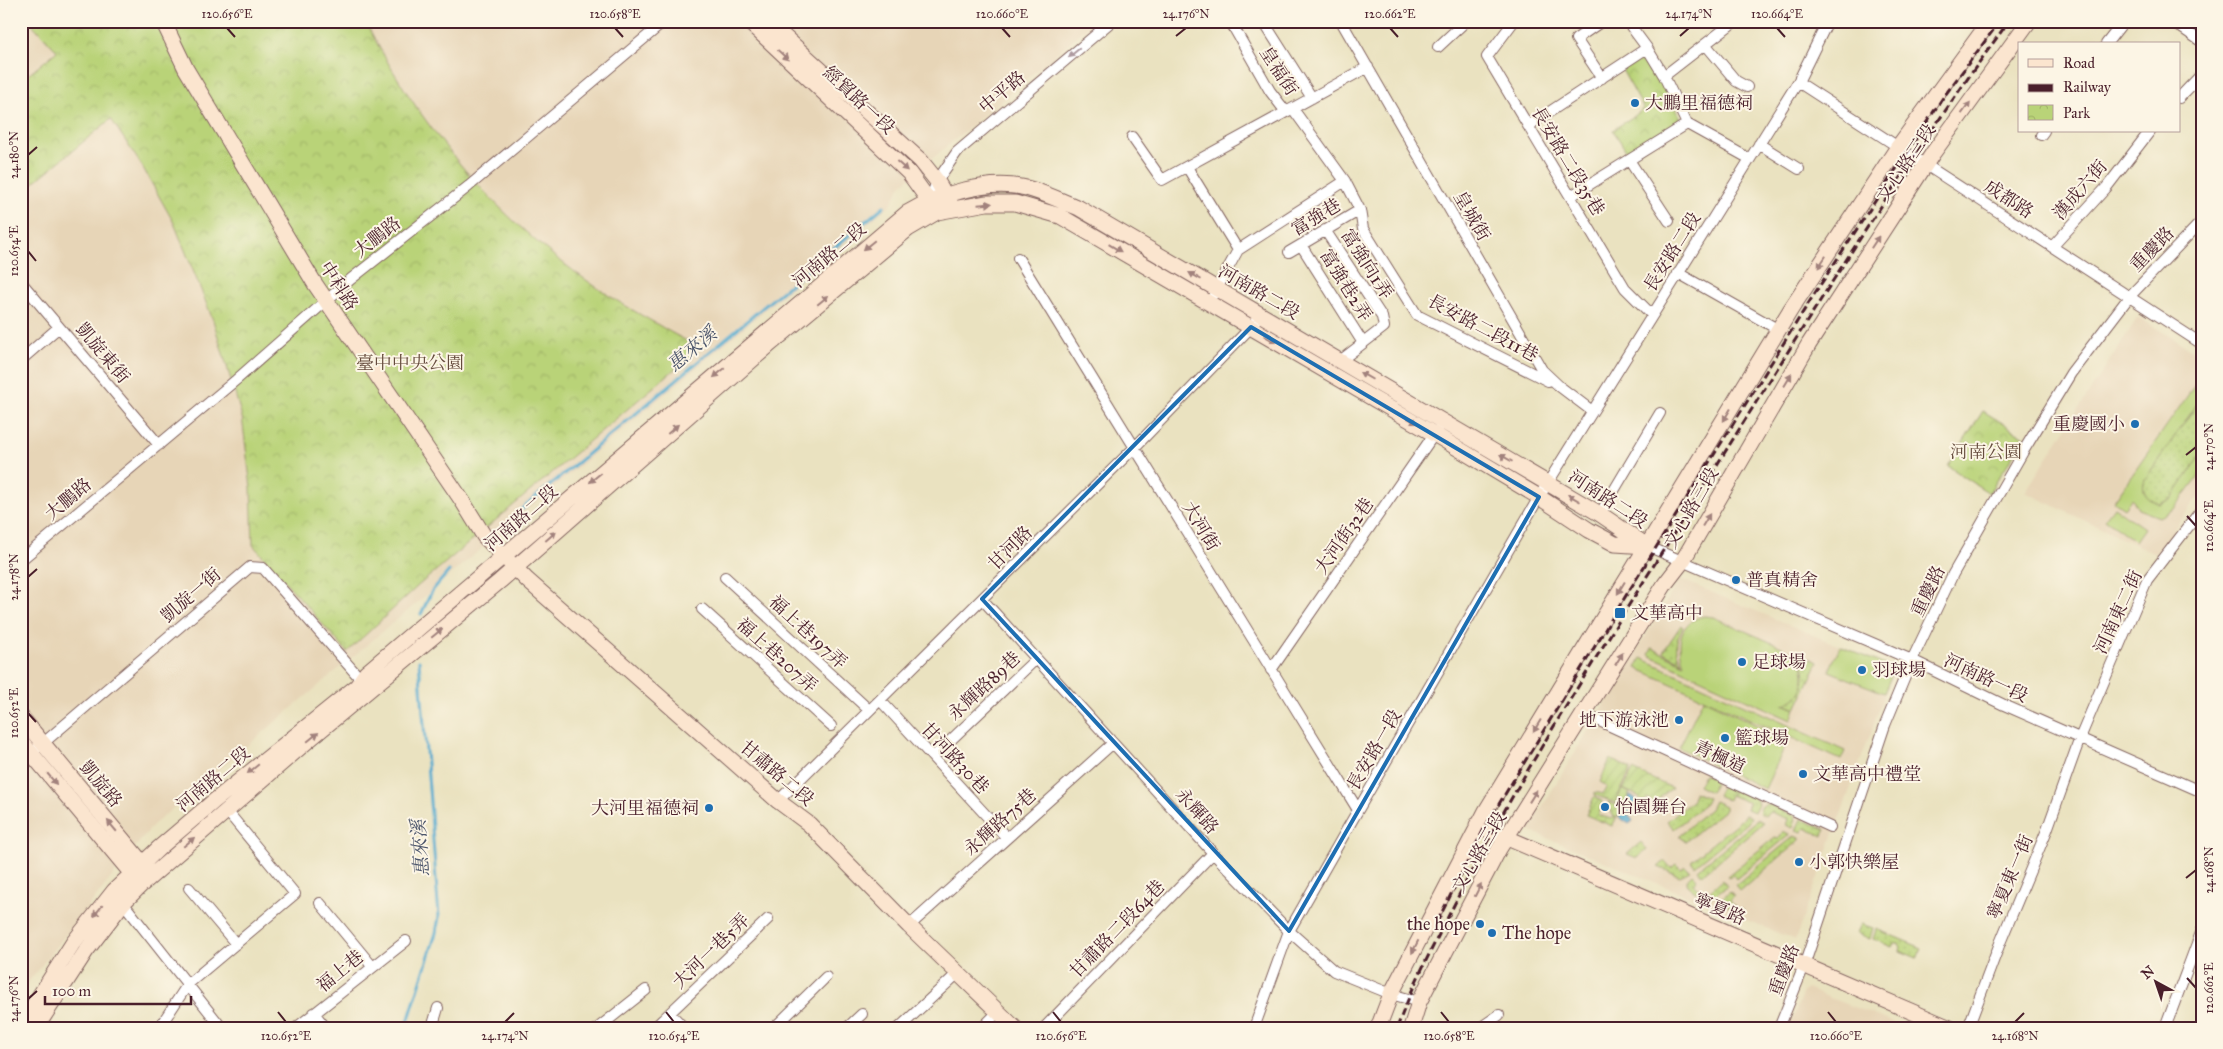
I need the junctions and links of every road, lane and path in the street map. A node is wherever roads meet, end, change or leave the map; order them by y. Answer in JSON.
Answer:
{"nodes":[{"id":1,"x":163,"y":21,"type":"edge"},
{"id":2,"x":665,"y":21,"type":"edge"},
{"id":3,"x":748,"y":21,"type":"edge"},
{"id":4,"x":767,"y":21,"type":"edge"},
{"id":5,"x":1094,"y":21,"type":"edge"},
{"id":6,"x":1112,"y":21,"type":"edge"},
{"id":7,"x":1230,"y":21,"type":"edge"},
{"id":8,"x":1341,"y":21,"type":"edge"},
{"id":9,"x":1466,"y":21,"type":"edge"},
{"id":10,"x":1514,"y":21,"type":"edge"},
{"id":11,"x":1602,"y":21,"type":"edge"},
{"id":12,"x":1627,"y":21,"type":"edge"},
{"id":13,"x":1828,"y":21,"type":"edge"},
{"id":14,"x":1990,"y":21,"type":"edge"},
{"id":15,"x":2029,"y":21,"type":"edge"},
{"id":16,"x":2124,"y":21,"type":"edge"},
{"id":17,"x":2172,"y":21,"type":"edge"},
{"id":18,"x":1734,"y":23,"type":"edge"},
{"id":19,"x":1266,"y":24,"type":"dead end"},
{"id":20,"x":1102,"y":30,"type":"junction"},
{"id":21,"x":2108,"y":42,"type":"edge"},
{"id":22,"x":2202,"y":42,"type":"edge"},
{"id":23,"x":1706,"y":45,"type":"junction"},
{"id":24,"x":1438,"y":47,"type":"dead end"},
{"id":25,"x":1647,"y":48,"type":"junction"},
{"id":26,"x":1368,"y":67,"type":"junction"},
{"id":27,"x":2202,"y":74,"type":"edge"},
{"id":28,"x":1664,"y":76,"type":"junction"},
{"id":29,"x":1602,"y":78,"type":"junction"},
{"id":30,"x":1798,"y":82,"type":"junction"},
{"id":31,"x":1747,"y":88,"type":"dead end"},
{"id":32,"x":2180,"y":97,"type":"edge"},
{"id":33,"x":1312,"y":98,"type":"junction"},
{"id":34,"x":1290,"y":110,"type":"junction"},
{"id":35,"x":1687,"y":124,"type":"junction"},
{"id":36,"x":1528,"y":126,"type":"junction"},
{"id":37,"x":2149,"y":132,"type":"edge"},
{"id":38,"x":1132,"y":137,"type":"dead end"},
{"id":39,"x":1759,"y":144,"type":"junction"},
{"id":40,"x":1898,"y":147,"type":"junction"},
{"id":41,"x":1750,"y":159,"type":"junction"},
{"id":42,"x":1629,"y":160,"type":"junction"},
{"id":43,"x":1926,"y":165,"type":"junction"},
{"id":44,"x":1187,"y":167,"type":"junction"},
{"id":45,"x":1799,"y":168,"type":"dead end"},
{"id":46,"x":937,"y":181,"type":"junction"},
{"id":47,"x":1345,"y":181,"type":"junction"},
{"id":48,"x":1571,"y":196,"type":"junction"},
{"id":49,"x":949,"y":201,"type":"junction"},
{"id":50,"x":933,"y":206,"type":"junction"},
{"id":51,"x":1360,"y":210,"type":"junction"},
{"id":52,"x":1669,"y":220,"type":"dead end"},
{"id":53,"x":2202,"y":221,"type":"edge"},
{"id":54,"x":1325,"y":230,"type":"junction"},
{"id":55,"x":1301,"y":245,"type":"junction"},
{"id":56,"x":2052,"y":246,"type":"junction"},
{"id":57,"x":1238,"y":250,"type":"junction"},
{"id":58,"x":1289,"y":252,"type":"dead end"},
{"id":59,"x":1018,"y":258,"type":"dead end"},
{"id":60,"x":1678,"y":273,"type":"junction"},
{"id":61,"x":21,"y":282,"type":"edge"},
{"id":62,"x":1217,"y":289,"type":"junction"},
{"id":63,"x":2129,"y":297,"type":"junction"},
{"id":64,"x":326,"y":301,"type":"junction"},
{"id":65,"x":1208,"y":303,"type":"junction"},
{"id":66,"x":1260,"y":314,"type":"junction"},
{"id":67,"x":1652,"y":315,"type":"junction"},
{"id":68,"x":59,"y":327,"type":"junction"},
{"id":69,"x":1250,"y":327,"type":"junction"},
{"id":70,"x":1779,"y":330,"type":"junction"},
{"id":71,"x":1363,"y":343,"type":"junction"},
{"id":72,"x":2202,"y":344,"type":"edge"},
{"id":73,"x":21,"y":360,"type":"edge"},
{"id":74,"x":1340,"y":361,"type":"junction"},
{"id":75,"x":1559,"y":386,"type":"junction"},
{"id":76,"x":1592,"y":411,"type":"junction"},
{"id":77,"x":1660,"y":413,"type":"dead end"},
{"id":78,"x":1443,"y":421,"type":"junction"},
{"id":79,"x":1434,"y":434,"type":"junction"},
{"id":80,"x":159,"y":445,"type":"junction"},
{"id":81,"x":1134,"y":447,"type":"junction"},
{"id":82,"x":1548,"y":483,"type":"junction"},
{"id":83,"x":1539,"y":497,"type":"junction"},
{"id":84,"x":2202,"y":509,"type":"edge"},
{"id":85,"x":1600,"y":514,"type":"junction"},
{"id":86,"x":1647,"y":546,"type":"junction"},
{"id":87,"x":21,"y":560,"type":"edge"},
{"id":88,"x":1682,"y":562,"type":"junction"},
{"id":89,"x":509,"y":563,"type":"junction"},
{"id":90,"x":726,"y":577,"type":"dead end"},
{"id":91,"x":982,"y":599,"type":"junction"},
{"id":92,"x":702,"y":609,"type":"dead end"},
{"id":93,"x":1036,"y":659,"type":"junction"},
{"id":94,"x":1912,"y":660,"type":"junction"},
{"id":95,"x":1271,"y":670,"type":"junction"},
{"id":96,"x":366,"y":684,"type":"junction"},
{"id":97,"x":880,"y":700,"type":"junction"},
{"id":98,"x":870,"y":710,"type":"junction"},
{"id":99,"x":21,"y":717,"type":"edge"},
{"id":100,"x":1595,"y":719,"type":"dead end"},
{"id":101,"x":830,"y":726,"type":"dead end"},
{"id":102,"x":2080,"y":738,"type":"junction"},
{"id":103,"x":21,"y":741,"type":"edge"},
{"id":104,"x":1113,"y":743,"type":"junction"},
{"id":105,"x":32,"y":753,"type":"edge"},
{"id":106,"x":933,"y":757,"type":"junction"},
{"id":107,"x":2202,"y":792,"type":"edge"},
{"id":108,"x":778,"y":801,"type":"junction"},
{"id":109,"x":1358,"y":810,"type":"junction"},
{"id":110,"x":227,"y":811,"type":"junction"},
{"id":111,"x":1477,"y":826,"type":"junction"},
{"id":112,"x":1830,"y":827,"type":"dead end"},
{"id":113,"x":1507,"y":837,"type":"junction"},
{"id":114,"x":1007,"y":838,"type":"junction"},
{"id":115,"x":1213,"y":853,"type":"junction"},
{"id":116,"x":148,"y":869,"type":"junction"},
{"id":117,"x":136,"y":879,"type":"junction"},
{"id":118,"x":189,"y":888,"type":"dead end"},
{"id":119,"x":118,"y":897,"type":"junction"},
{"id":120,"x":320,"y":903,"type":"dead end"},
{"id":121,"x":768,"y":919,"type":"dead end"},
{"id":122,"x":908,"y":926,"type":"junction"},
{"id":123,"x":2202,"y":930,"type":"edge"},
{"id":124,"x":1289,"y":931,"type":"junction"},
{"id":125,"x":406,"y":941,"type":"dead end"},
{"id":126,"x":236,"y":944,"type":"junction"},
{"id":127,"x":372,"y":966,"type":"junction"},
{"id":128,"x":1804,"y":966,"type":"junction"},
{"id":129,"x":958,"y":973,"type":"junction"},
{"id":130,"x":826,"y":977,"type":"dead end"},
{"id":131,"x":188,"y":984,"type":"junction"},
{"id":132,"x":646,"y":990,"type":"dead end"},
{"id":133,"x":1391,"y":994,"type":"junction"},
{"id":134,"x":1420,"y":1002,"type":"junction"},
{"id":135,"x":438,"y":1008,"type":"dead end"},
{"id":136,"x":998,"y":1012,"type":"junction"},
{"id":137,"x":314,"y":1013,"type":"junction"},
{"id":138,"x":670,"y":1013,"type":"junction"},
{"id":139,"x":862,"y":1014,"type":"dead end"},
{"id":140,"x":1499,"y":1016,"type":"dead end"},
{"id":141,"x":28,"y":1022,"type":"edge"},
{"id":142,"x":159,"y":1028,"type":"edge"},
{"id":143,"x":222,"y":1028,"type":"edge"},
{"id":144,"x":296,"y":1028,"type":"edge"},
{"id":145,"x":326,"y":1028,"type":"edge"},
{"id":146,"x":432,"y":1028,"type":"edge"},
{"id":147,"x":598,"y":1028,"type":"edge"},
{"id":148,"x":654,"y":1028,"type":"edge"},
{"id":149,"x":684,"y":1028,"type":"edge"},
{"id":150,"x":774,"y":1028,"type":"edge"},
{"id":151,"x":848,"y":1028,"type":"edge"},
{"id":152,"x":898,"y":1028,"type":"edge"},
{"id":153,"x":982,"y":1028,"type":"edge"},
{"id":154,"x":1015,"y":1028,"type":"edge"},
{"id":155,"x":1044,"y":1028,"type":"edge"},
{"id":156,"x":1254,"y":1028,"type":"edge"},
{"id":157,"x":1378,"y":1028,"type":"edge"},
{"id":158,"x":1411,"y":1028,"type":"edge"},
{"id":159,"x":1480,"y":1028,"type":"edge"},
{"id":160,"x":1779,"y":1028,"type":"edge"},
{"id":161,"x":1950,"y":1028,"type":"edge"},
{"id":162,"x":1968,"y":1028,"type":"edge"},
{"id":163,"x":2165,"y":1028,"type":"edge"}],
"edges":[{"from":1,"to":64,"type":"street","name":"中科路"},
{"from":2,"to":64,"type":"street","name":"大鵬路"},
{"from":3,"to":50,"type":"street","name":"經貿路一段","one_way":true},
{"from":4,"to":46,"type":"street","name":"經貿路一段"},
{"from":5,"to":20,"type":"street"},
{"from":6,"to":20,"type":"street","name":"中平路"},
{"from":7,"to":34,"type":"street","name":"皇福街"},
{"from":8,"to":26,"type":"street","name":"皇城街"},
{"from":9,"to":24,"type":"street"},
{"from":10,"to":36,"type":"street","name":"長安路二段35巷"},
{"from":11,"to":29,"type":"street"},
{"from":12,"to":25,"type":"street"},
{"from":13,"to":30,"type":"street","name":"長安路二段"},
{"from":14,"to":40,"type":"street","name":"文心路三段"},
{"from":43,"to":15,"type":"street","name":"文心路三段","one_way":true},
{"from":16,"to":21,"type":"street"},
{"from":17,"to":22,"type":"street"},
{"from":18,"to":23,"type":"street"},
{"from":19,"to":33,"type":"street"},
{"from":20,"to":46,"type":"street","name":"中平路","one_way":true},
{"from":23,"to":28,"type":"street"},
{"from":23,"to":31,"type":"street"},
{"from":25,"to":28,"type":"street"},
{"from":25,"to":29,"type":"street"},
{"from":26,"to":33,"type":"street"},
{"from":26,"to":75,"type":"street","name":"皇城街"},
{"from":27,"to":32,"type":"street"},
{"from":28,"to":35,"type":"street"},
{"from":29,"to":36,"type":"street"},
{"from":30,"to":39,"type":"street","name":"長安路二段"},
{"from":30,"to":40,"type":"street","name":"成都路"},
{"from":33,"to":34,"type":"street"},
{"from":34,"to":44,"type":"street"},
{"from":34,"to":47,"type":"street","name":"皇福街"},
{"from":35,"to":41,"type":"street"},
{"from":35,"to":42,"type":"street"},
{"from":36,"to":48,"type":"street","name":"長安路二段35巷"},
{"from":37,"to":56,"type":"street","name":"漢成六街"},
{"from":38,"to":44,"type":"street"},
{"from":39,"to":41,"type":"street","name":"長安路二段"},
{"from":39,"to":45,"type":"street"},
{"from":40,"to":43,"type":"street","name":"成都路"},
{"from":40,"to":70,"type":"street","name":"文心路三段","one_way":true},
{"from":41,"to":60,"type":"street","name":"長安路二段"},
{"from":42,"to":48,"type":"street"},
{"from":42,"to":52,"type":"street"},
{"from":43,"to":56,"type":"street","name":"成都路"},
{"from":88,"to":43,"type":"street","name":"文心路三段","one_way":true},
{"from":44,"to":57,"type":"street"},
{"from":46,"to":49,"type":"street","name":"經貿路一段"},
{"from":46,"to":50,"type":"street","name":"中平路"},
{"from":47,"to":51,"type":"street","name":"長安路二段11巷"},
{"from":47,"to":57,"type":"street"},
{"from":48,"to":67,"type":"street","name":"長安路二段35巷"},
{"from":49,"to":50,"type":"street","name":"河南路二段"},
{"from":62,"to":49,"type":"street","name":"河南路二段","one_way":true},
{"from":49,"to":65,"type":"street","name":"河南路二段","one_way":true},
{"from":50,"to":89,"type":"street","name":"河南路二段"},
{"from":51,"to":54,"type":"street","name":"富強巷"},
{"from":51,"to":75,"type":"street","name":"長安路二段11巷"},
{"from":53,"to":63,"type":"street","name":"重慶路"},
{"from":54,"to":55,"type":"street","name":"富強巷"},
{"from":54,"to":71,"type":"street","name":"富強向1弄"},
{"from":55,"to":58,"type":"street","name":"富強巷"},
{"from":55,"to":71,"type":"street","name":"富強巷2弄"},
{"from":56,"to":63,"type":"street","name":"成都路"},
{"from":57,"to":62,"type":"street"},
{"from":59,"to":81,"type":"street","name":"大河街"},
{"from":60,"to":67,"type":"street","name":"長安路二段"},
{"from":60,"to":70,"type":"street"},
{"from":61,"to":68,"type":"street","name":"凱旋東街"},
{"from":62,"to":65,"type":"street"},
{"from":62,"to":66,"type":"street","name":"河南路二段"},
{"from":63,"to":72,"type":"street","name":"成都路"},
{"from":63,"to":94,"type":"street","name":"重慶路"},
{"from":64,"to":80,"type":"street","name":"大鵬路"},
{"from":64,"to":89,"type":"street","name":"中科路"},
{"from":65,"to":69,"type":"street","name":"河南路二段"},
{"from":66,"to":69,"type":"street","name":"甘河路"},
{"from":66,"to":74,"type":"street","name":"河南路二段"},
{"from":67,"to":76,"type":"street","name":"長安路二段"},
{"from":68,"to":73,"type":"street"},
{"from":68,"to":80,"type":"street","name":"凱旋東街"},
{"from":69,"to":79,"type":"street","name":"河南路二段","one_way":true},
{"from":69,"to":81,"type":"street","name":"甘河路"},
{"from":70,"to":86,"type":"street","name":"文心路三段","one_way":true},
{"from":71,"to":74,"type":"street"},
{"from":78,"to":74,"type":"street","name":"河南路二段","one_way":true},
{"from":75,"to":76,"type":"street","name":"皇城街"},
{"from":76,"to":82,"type":"street","name":"長安路二段"},
{"from":77,"to":85,"type":"street"},
{"from":78,"to":79,"type":"street","name":"大河街32巷"},
{"from":82,"to":78,"type":"street","name":"河南路二段","one_way":true},
{"from":79,"to":83,"type":"street","name":"河南路二段"},
{"from":79,"to":95,"type":"street","name":"大河街32巷"},
{"from":80,"to":87,"type":"street","name":"大鵬路"},
{"from":81,"to":91,"type":"street","name":"甘河路"},
{"from":81,"to":95,"type":"street","name":"大河街"},
{"from":82,"to":83,"type":"street","name":"長安路二段"},
{"from":85,"to":82,"type":"street","name":"河南路二段","one_way":true},
{"from":83,"to":86,"type":"street","name":"河南路二段"},
{"from":83,"to":109,"type":"street","name":"長安路一段"},
{"from":84,"to":102,"type":"street","name":"河南東二街"},
{"from":85,"to":86,"type":"street","name":"河南路二段"},
{"from":86,"to":88,"type":"street","name":"河南路一段"},
{"from":86,"to":111,"type":"street","name":"文心路三段","one_way":true},
{"from":88,"to":94,"type":"street","name":"河南路一段"},
{"from":113,"to":88,"type":"street","name":"文心路三段","one_way":true},
{"from":89,"to":96,"type":"street","name":"河南路二段"},
{"from":89,"to":108,"type":"street","name":"甘肅路二段"},
{"from":90,"to":98,"type":"street","name":"福上巷197弄"},
{"from":91,"to":93,"type":"street","name":"永輝路"},
{"from":91,"to":97,"type":"street","name":"甘河路"},
{"from":92,"to":101,"type":"street","name":"福上巷207弄"},
{"from":93,"to":104,"type":"street","name":"永輝路"},
{"from":93,"to":106,"type":"street","name":"永輝路89巷"},
{"from":94,"to":102,"type":"street","name":"河南路一段"},
{"from":94,"to":128,"type":"street","name":"重慶路"},
{"from":95,"to":109,"type":"street","name":"大河街"},
{"from":96,"to":105,"type":"street","name":"凱旋一街"},
{"from":110,"to":96,"type":"street","name":"河南路二段","one_way":true},
{"from":96,"to":116,"type":"street","name":"河南路二段","one_way":true},
{"from":97,"to":98,"type":"street","name":"甘河路"},
{"from":97,"to":106,"type":"street","name":"甘河路30巷"},
{"from":98,"to":108,"type":"street","name":"甘河路"},
{"from":99,"to":105,"type":"street","name":"凱旋路"},
{"from":100,"to":112,"type":"street","name":"青楓道"},
{"from":102,"to":107,"type":"street","name":"河南路一段"},
{"from":102,"to":162,"type":"street","name":"寧夏東一街"},
{"from":103,"to":105,"type":"street","name":"凱旋路"},
{"from":104,"to":114,"type":"street","name":"永輝路75巷"},
{"from":104,"to":115,"type":"street","name":"永輝路"},
{"from":116,"to":105,"type":"street","name":"凱旋路","one_way":true},
{"from":105,"to":117,"type":"street","name":"凱旋路","one_way":true},
{"from":106,"to":114,"type":"street","name":"甘河路30巷"},
{"from":108,"to":122,"type":"street","name":"甘肅路二段"},
{"from":109,"to":124,"type":"street","name":"長安路一段"},
{"from":116,"to":110,"type":"street","name":"河南路二段","one_way":true},
{"from":110,"to":126,"type":"street"},
{"from":111,"to":113,"type":"street","name":"寧夏路"},
{"from":111,"to":133,"type":"street","name":"文心路三段","one_way":true},
{"from":113,"to":128,"type":"street","name":"寧夏路"},
{"from":134,"to":113,"type":"street","name":"文心路三段","one_way":true},
{"from":114,"to":122,"type":"street","name":"永輝路75巷"},
{"from":115,"to":124,"type":"street","name":"永輝路"},
{"from":115,"to":155,"type":"street","name":"甘肅路二段64巷"},
{"from":116,"to":117,"type":"street","name":"河南路二段"},
{"from":117,"to":119,"type":"street","name":"河南路二段"},
{"from":118,"to":126,"type":"street"},
{"from":119,"to":131,"type":"street"},
{"from":119,"to":141,"type":"street","name":"河南路二段"},
{"from":120,"to":127,"type":"street"},
{"from":121,"to":138,"type":"street","name":"大河一巷5弄"},
{"from":122,"to":129,"type":"street","name":"甘肅路二段"},
{"from":123,"to":163,"type":"street"},
{"from":124,"to":133,"type":"street","name":"永輝路"},
{"from":124,"to":156,"type":"street","name":"長安路一段"},
{"from":125,"to":127,"type":"street","name":"福上巷"},
{"from":126,"to":131,"type":"street"},
{"from":127,"to":137,"type":"street","name":"福上巷"},
{"from":128,"to":160,"type":"street","name":"重慶路"},
{"from":128,"to":161,"type":"street","name":"寧夏路"},
{"from":129,"to":136,"type":"street","name":"甘肅路二段"},
{"from":129,"to":152,"type":"street"},
{"from":130,"to":150,"type":"street"},
{"from":131,"to":142,"type":"street"},
{"from":131,"to":143,"type":"street"},
{"from":132,"to":147,"type":"street"},
{"from":133,"to":134,"type":"street","name":"永輝路"},
{"from":133,"to":157,"type":"street","name":"文心路三段"},
{"from":134,"to":158,"type":"street","name":"文心路三段"},
{"from":135,"to":146,"type":"street"},
{"from":136,"to":153,"type":"street"},
{"from":136,"to":154,"type":"street","name":"甘肅路二段"},
{"from":137,"to":144,"type":"street","name":"福上巷"},
{"from":137,"to":145,"type":"street"},
{"from":138,"to":148,"type":"street","name":"大河一巷5弄"},
{"from":138,"to":149,"type":"street"},
{"from":139,"to":151,"type":"street"},
{"from":140,"to":159,"type":"street"}]}
